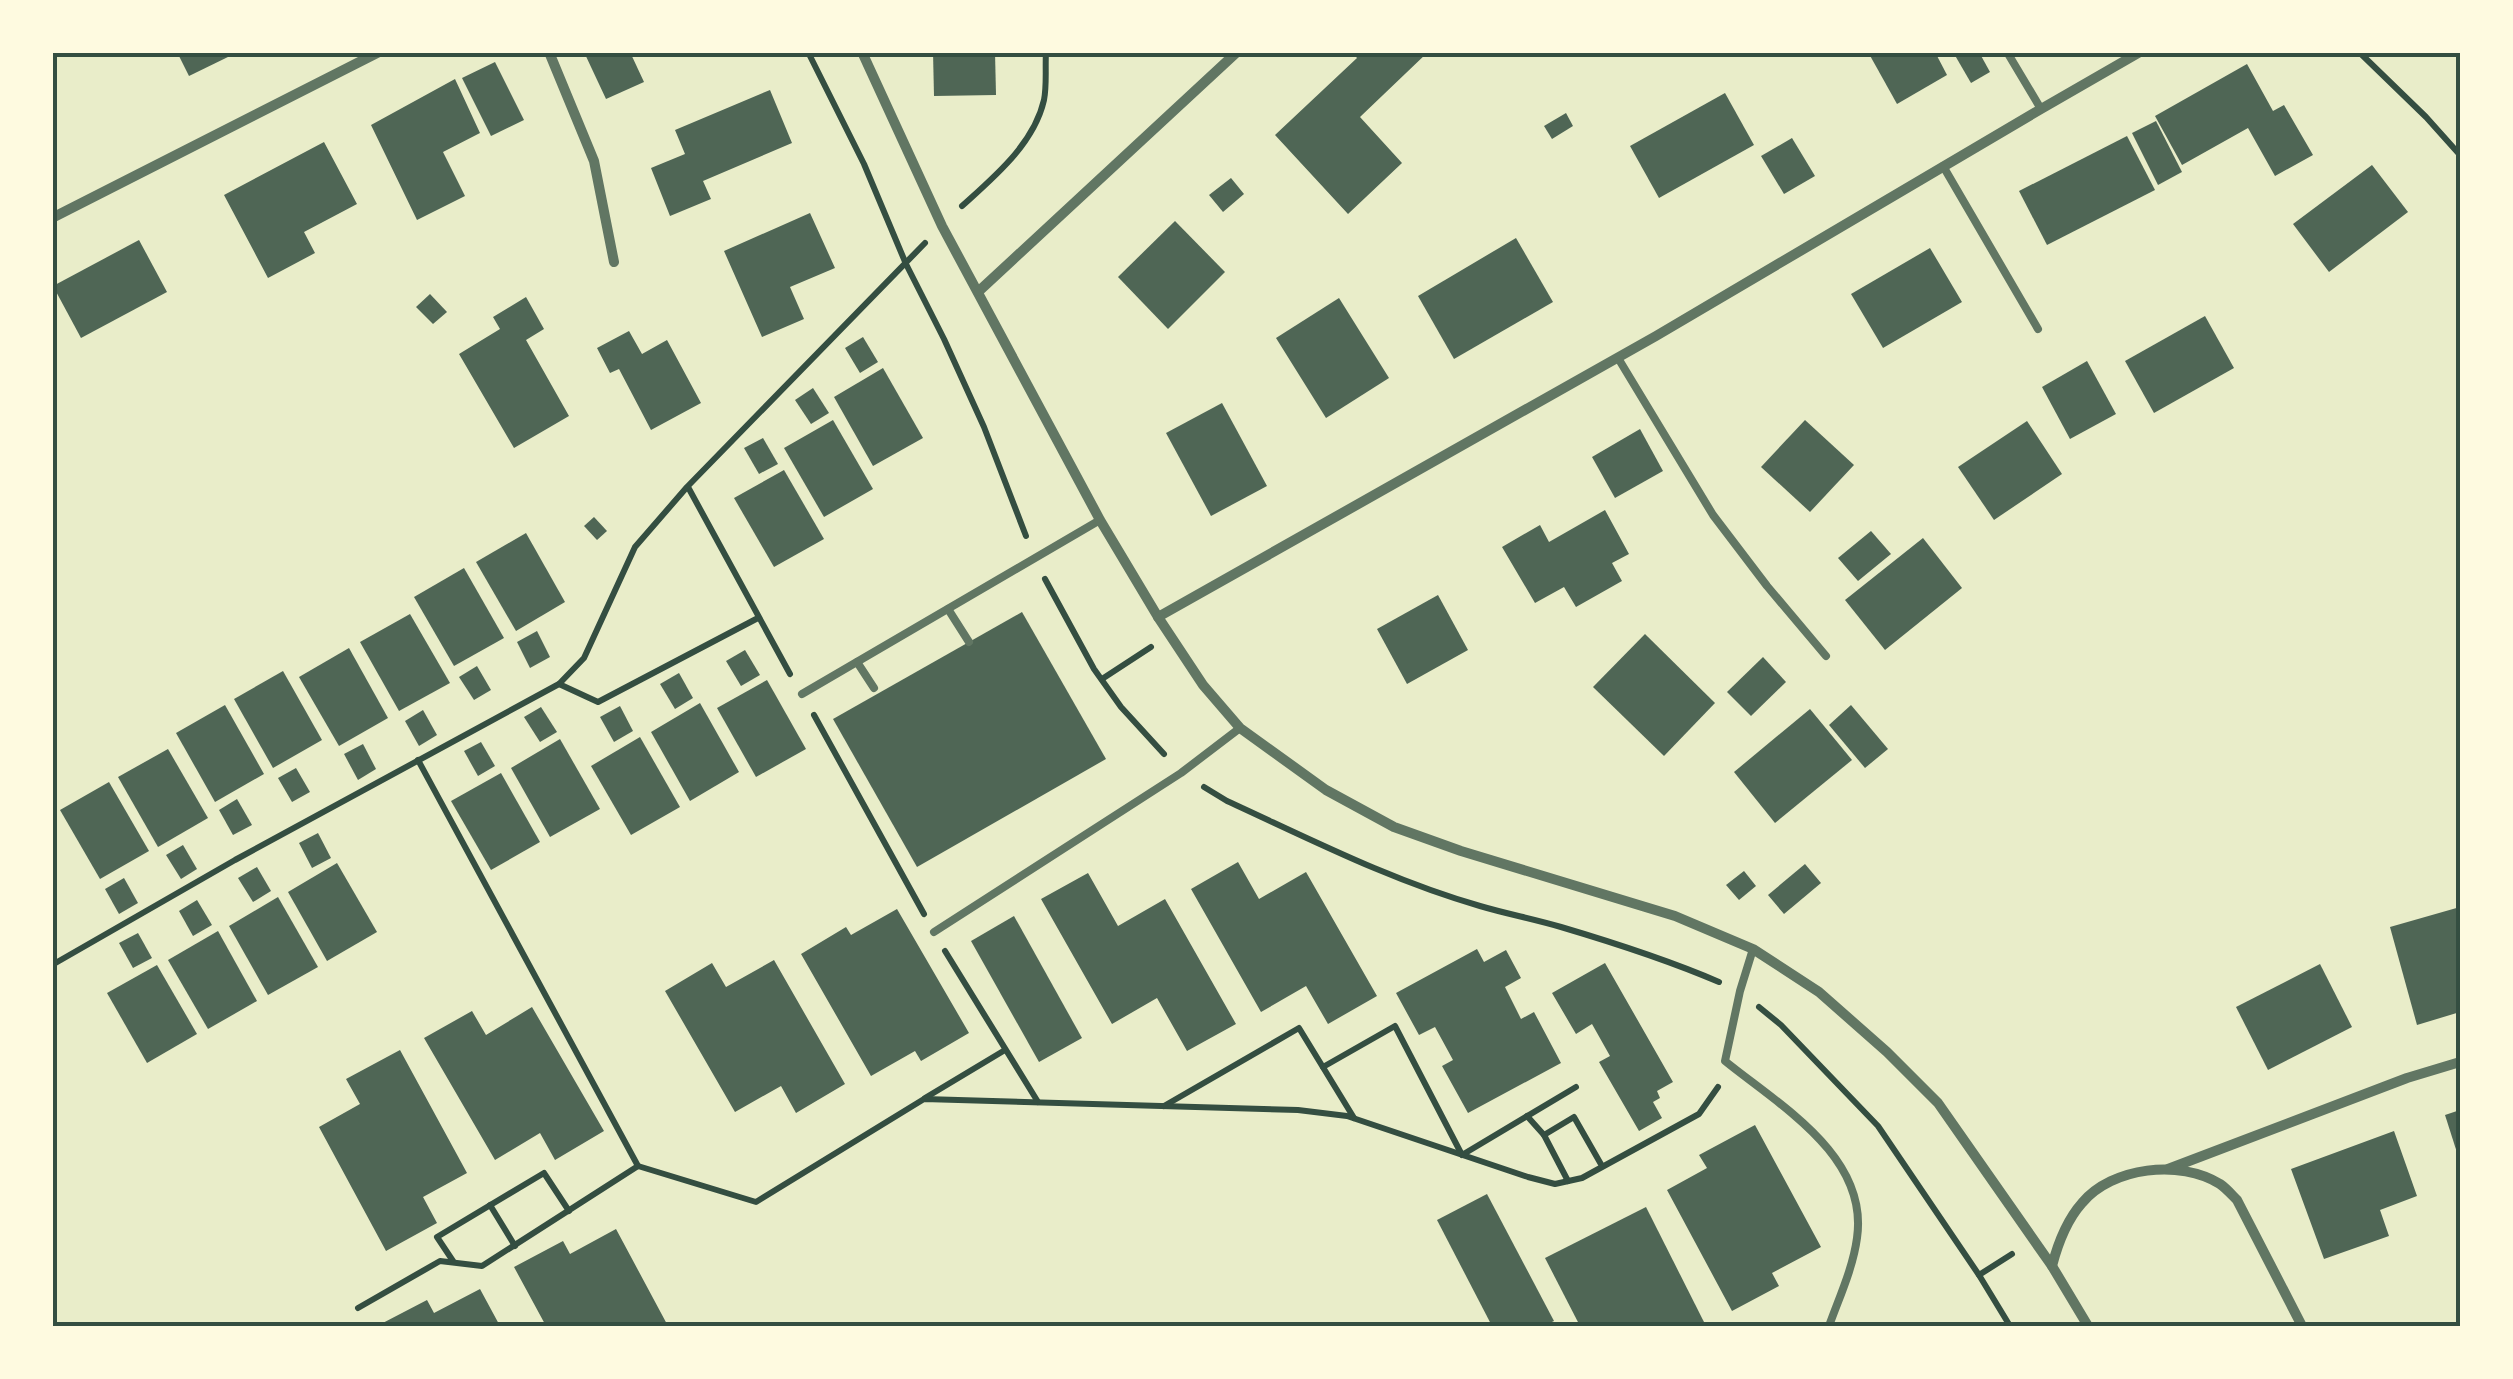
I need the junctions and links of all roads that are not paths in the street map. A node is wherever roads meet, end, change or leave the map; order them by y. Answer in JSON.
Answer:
{"nodes":[{"id":1,"x":380,"y":52,"type":"edge"},
{"id":2,"x":548,"y":52,"type":"edge"},
{"id":3,"x":862,"y":52,"type":"edge"},
{"id":4,"x":1237,"y":52,"type":"edge"},
{"id":5,"x":2007,"y":52,"type":"edge"},
{"id":6,"x":2140,"y":52,"type":"edge"},
{"id":7,"x":2041,"y":109,"type":"junction"},
{"id":8,"x":1943,"y":166,"type":"junction"},
{"id":9,"x":52,"y":218,"type":"edge"},
{"id":10,"x":614,"y":262,"type":"dead end"},
{"id":11,"x":978,"y":291,"type":"junction"},
{"id":12,"x":2038,"y":329,"type":"dead end"},
{"id":13,"x":1618,"y":358,"type":"junction"},
{"id":14,"x":1100,"y":520,"type":"junction"},
{"id":15,"x":948,"y":609,"type":"junction"},
{"id":16,"x":1158,"y":617,"type":"junction"},
{"id":17,"x":969,"y":642,"type":"dead end"},
{"id":18,"x":1826,"y":656,"type":"dead end"},
{"id":19,"x":858,"y":662,"type":"junction"},
{"id":20,"x":874,"y":688,"type":"dead end"},
{"id":21,"x":802,"y":694,"type":"road end"},
{"id":22,"x":1240,"y":728,"type":"junction"},
{"id":23,"x":934,"y":932,"type":"road end"},
{"id":24,"x":1754,"y":950,"type":"junction"},
{"id":25,"x":2460,"y":1062,"type":"edge"},
{"id":26,"x":2167,"y":1170,"type":"junction"},
{"id":27,"x":2052,"y":1266,"type":"junction"},
{"id":28,"x":1829,"y":1326,"type":"edge"},
{"id":29,"x":2088,"y":1326,"type":"edge"},
{"id":30,"x":2302,"y":1326,"type":"edge"}],
"edges":[{"from":1,"to":9,"type":"street"},
{"from":2,"to":10,"type":"street"},
{"from":3,"to":11,"type":"street"},
{"from":4,"to":11,"type":"street"},
{"from":5,"to":7,"type":"lane"},
{"from":6,"to":7,"type":"street"},
{"from":7,"to":8,"type":"street"},
{"from":8,"to":12,"type":"lane"},
{"from":8,"to":13,"type":"street"},
{"from":11,"to":14,"type":"street"},
{"from":13,"to":16,"type":"street"},
{"from":13,"to":18,"type":"lane"},
{"from":14,"to":15,"type":"lane"},
{"from":14,"to":16,"type":"street"},
{"from":15,"to":17,"type":"lane"},
{"from":15,"to":19,"type":"lane"},
{"from":16,"to":22,"type":"street"},
{"from":19,"to":20,"type":"lane"},
{"from":19,"to":21,"type":"lane"},
{"from":22,"to":23,"type":"lane"},
{"from":22,"to":24,"type":"street"},
{"from":24,"to":27,"type":"street"},
{"from":24,"to":28,"type":"lane"},
{"from":25,"to":26,"type":"street"},
{"from":26,"to":27,"type":"street"},
{"from":26,"to":30,"type":"street"},
{"from":27,"to":29,"type":"street"}]}
